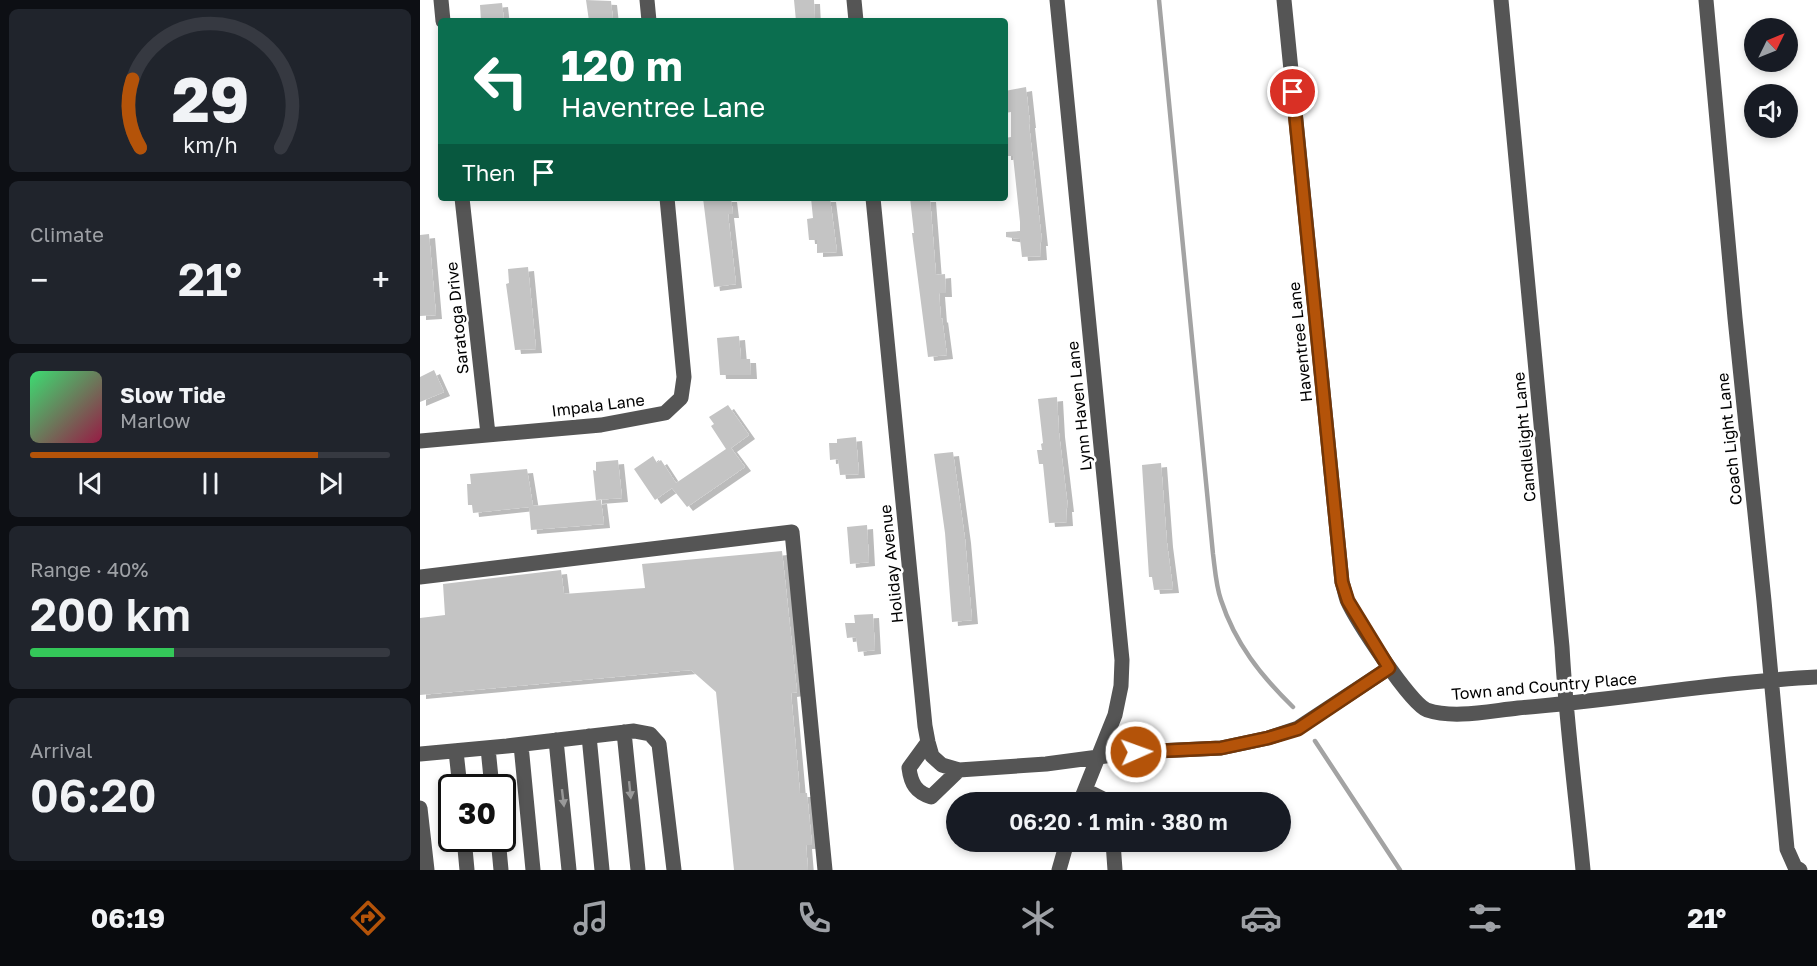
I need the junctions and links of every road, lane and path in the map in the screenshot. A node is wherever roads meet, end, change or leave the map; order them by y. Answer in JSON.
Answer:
{"nodes":[{"id":1,"x":441,"y":0,"type":"edge"},
{"id":2,"x":647,"y":0,"type":"edge"},
{"id":3,"x":854,"y":0,"type":"edge"},
{"id":4,"x":1056,"y":0,"type":"edge"},
{"id":5,"x":1284,"y":0,"type":"edge"},
{"id":6,"x":1501,"y":0,"type":"edge"},
{"id":7,"x":1706,"y":0,"type":"edge"},
{"id":8,"x":443,"y":18,"type":"edge"},
{"id":9,"x":649,"y":18,"type":"edge"},
{"id":10,"x":856,"y":18,"type":"edge"},
{"id":11,"x":462,"y":201,"type":"edge"},
{"id":12,"x":667,"y":201,"type":"edge"},
{"id":13,"x":873,"y":201,"type":"edge"},
{"id":14,"x":488,"y":434,"type":"junction"},
{"id":15,"x":420,"y":441,"type":"edge"},
{"id":16,"x":420,"y":577,"type":"edge"},
{"id":17,"x":1389,"y":668,"type":"junction"},
{"id":18,"x":1817,"y":677,"type":"edge"},
{"id":19,"x":1771,"y":680,"type":"junction"},
{"id":20,"x":1565,"y":705,"type":"junction"},
{"id":21,"x":624,"y":732,"type":"junction"},
{"id":22,"x":589,"y":736,"type":"junction"},
{"id":23,"x":556,"y":740,"type":"junction"},
{"id":24,"x":928,"y":742,"type":"junction"},
{"id":25,"x":521,"y":745,"type":"junction"},
{"id":26,"x":488,"y":748,"type":"junction"},
{"id":27,"x":456,"y":751,"type":"junction"},
{"id":28,"x":420,"y":754,"type":"edge"},
{"id":29,"x":1098,"y":757,"type":"junction"},
{"id":30,"x":959,"y":770,"type":"junction"},
{"id":31,"x":458,"y":774,"type":"edge"},
{"id":32,"x":491,"y":774,"type":"edge"},
{"id":33,"x":1085,"y":792,"type":"edge"},
{"id":34,"x":420,"y":808,"type":"edge"},
{"id":35,"x":465,"y":852,"type":"edge"},
{"id":36,"x":499,"y":852,"type":"edge"},
{"id":37,"x":1064,"y":852,"type":"edge"},
{"id":38,"x":1114,"y":852,"type":"edge"},
{"id":39,"x":427,"y":870,"type":"edge"},
{"id":40,"x":467,"y":870,"type":"edge"},
{"id":41,"x":501,"y":870,"type":"edge"},
{"id":42,"x":533,"y":870,"type":"edge"},
{"id":43,"x":569,"y":870,"type":"edge"},
{"id":44,"x":602,"y":870,"type":"edge"},
{"id":45,"x":638,"y":870,"type":"edge"},
{"id":46,"x":674,"y":870,"type":"edge"},
{"id":47,"x":825,"y":870,"type":"edge"},
{"id":48,"x":1059,"y":870,"type":"edge"},
{"id":49,"x":1115,"y":870,"type":"edge"},
{"id":50,"x":1583,"y":870,"type":"edge"},
{"id":51,"x":1800,"y":870,"type":"edge"}],
"edges":[{"from":1,"to":8,"type":"street"},
{"from":2,"to":9,"type":"street"},
{"from":3,"to":10,"type":"street"},
{"from":4,"to":29,"type":"street","name":"Lynn Haven Lane"},
{"from":5,"to":17,"type":"street","name":"Haventree Lane"},
{"from":6,"to":20,"type":"street","name":"Candlelight Lane"},
{"from":7,"to":19,"type":"street","name":"Coach Light Lane"},
{"from":11,"to":14,"type":"street","name":"Saratoga Drive"},
{"from":12,"to":14,"type":"street","name":"Impala Lane"},
{"from":13,"to":24,"type":"street","name":"Holiday Avenue"},
{"from":14,"to":15,"type":"street","name":"Impala Lane"},
{"from":16,"to":47,"type":"street"},
{"from":17,"to":20,"type":"street","name":"Town and Country Place"},
{"from":17,"to":29,"type":"street"},
{"from":18,"to":19,"type":"street","name":"Town and Country Place"},
{"from":19,"to":20,"type":"street","name":"Town and Country Place"},
{"from":19,"to":51,"type":"street","name":"Coach Light Lane"},
{"from":20,"to":50,"type":"street","name":"Candlelight Lane"},
{"from":21,"to":22,"type":"street"},
{"from":21,"to":45,"type":"street","one_way":true},
{"from":21,"to":46,"type":"street"},
{"from":22,"to":23,"type":"street"},
{"from":22,"to":44,"type":"street"},
{"from":23,"to":25,"type":"street"},
{"from":23,"to":43,"type":"street","one_way":true},
{"from":24,"to":30,"type":"street","name":"Holiday Avenue"},
{"from":24,"to":30,"type":"street"},
{"from":25,"to":26,"type":"street"},
{"from":25,"to":42,"type":"street"},
{"from":26,"to":27,"type":"street"},
{"from":26,"to":32,"type":"street"},
{"from":27,"to":28,"type":"street"},
{"from":27,"to":31,"type":"street"},
{"from":29,"to":30,"type":"street"},
{"from":29,"to":33,"type":"street","name":"Lynn Haven Lane"},
{"from":34,"to":39,"type":"street"},
{"from":35,"to":40,"type":"street"},
{"from":36,"to":41,"type":"street"},
{"from":37,"to":48,"type":"street"},
{"from":38,"to":49,"type":"street"}]}
